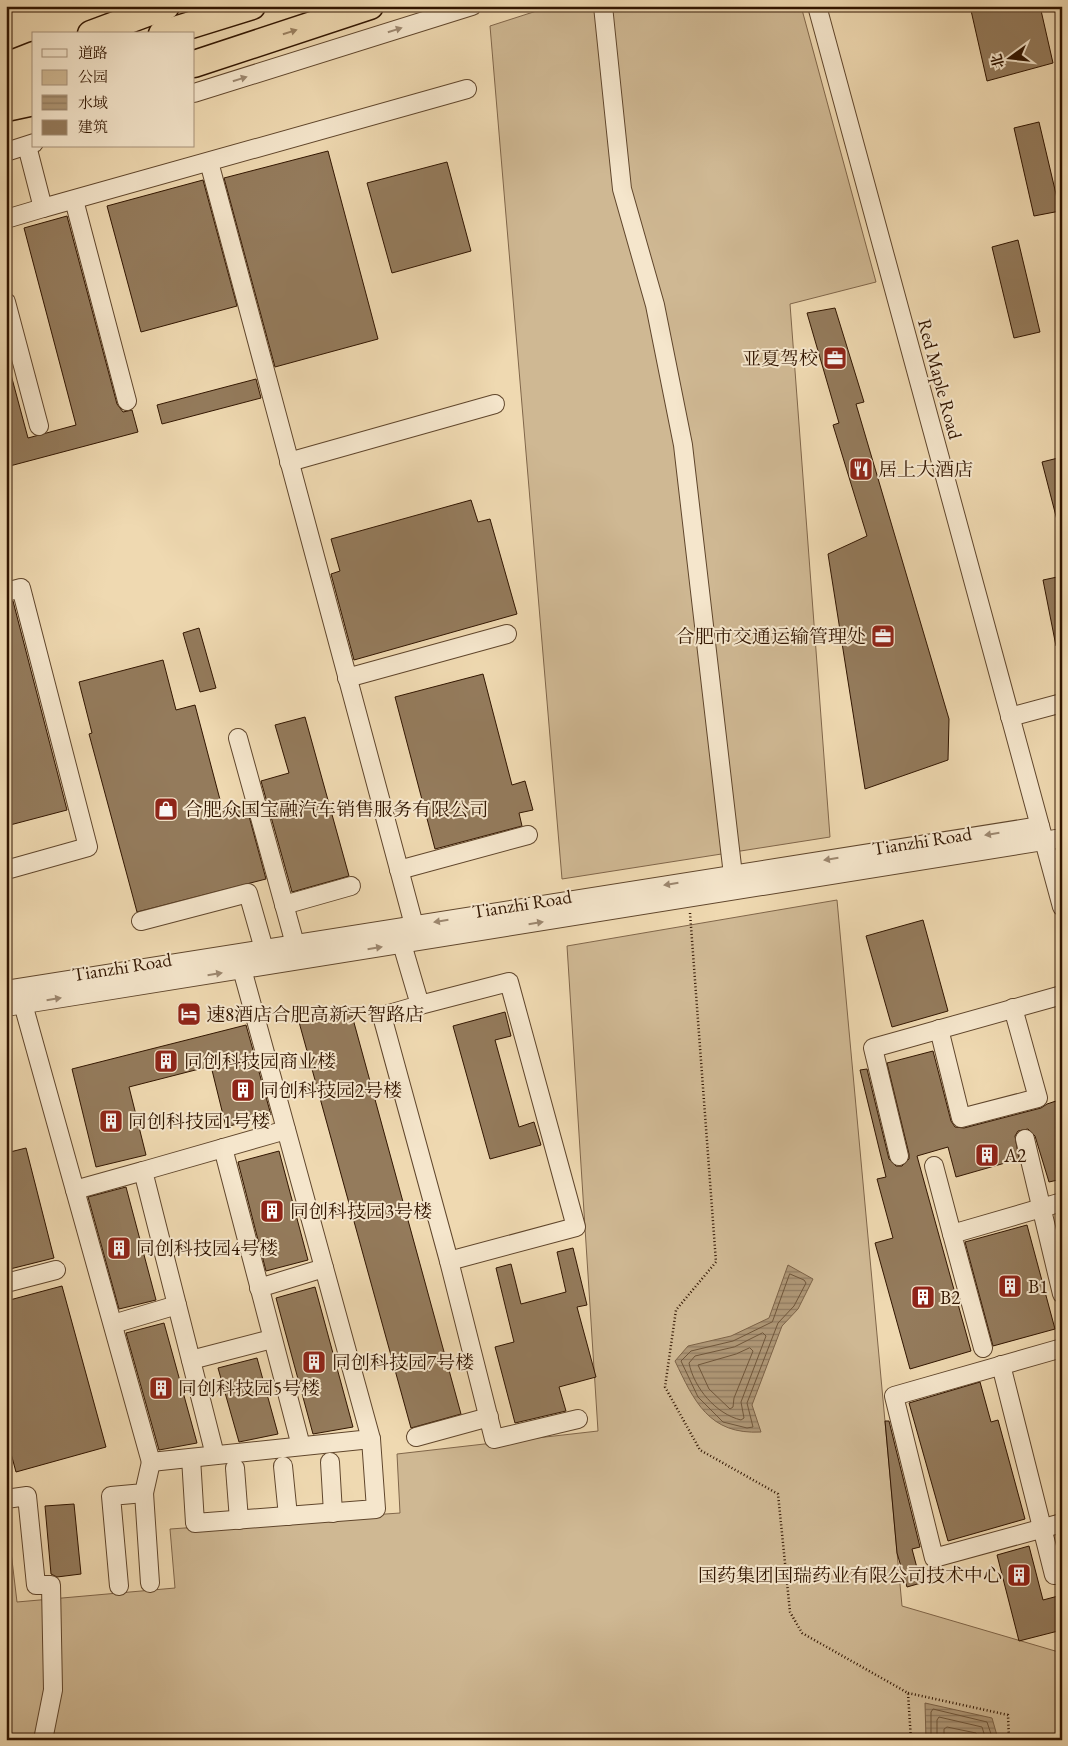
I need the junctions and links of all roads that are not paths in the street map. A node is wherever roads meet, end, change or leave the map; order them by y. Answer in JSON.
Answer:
{"nodes":[{"id":1,"x":166,"y":6,"type":"edge"},
{"id":2,"x":252,"y":6,"type":"edge"},
{"id":3,"x":370,"y":6,"type":"edge"},
{"id":4,"x":472,"y":6,"type":"edge"},
{"id":5,"x":603,"y":6,"type":"edge"},
{"id":6,"x":817,"y":6,"type":"edge"},
{"id":7,"x":97,"y":32,"type":"edge"},
{"id":8,"x":168,"y":32,"type":"edge"},
{"id":9,"x":32,"y":57,"type":"edge"},
{"id":10,"x":16,"y":63,"type":"edge"},
{"id":11,"x":195,"y":64,"type":"edge"},
{"id":12,"x":32,"y":82,"type":"edge"},
{"id":13,"x":467,"y":90,"type":"dead end"},
{"id":14,"x":6,"y":91,"type":"edge"},
{"id":15,"x":195,"y":93,"type":"edge"},
{"id":16,"x":32,"y":102,"type":"edge"},
{"id":17,"x":6,"y":108,"type":"edge"},
{"id":18,"x":30,"y":144,"type":"edge"},
{"id":19,"x":6,"y":152,"type":"edge"},
{"id":20,"x":208,"y":162,"type":"junction"},
{"id":21,"x":74,"y":200,"type":"junction"},
{"id":22,"x":43,"y":208,"type":"junction"},
{"id":23,"x":6,"y":219,"type":"edge"},
{"id":24,"x":6,"y":302,"type":"edge"},
{"id":25,"x":127,"y":401,"type":"dead end"},
{"id":26,"x":495,"y":404,"type":"dead end"},
{"id":27,"x":39,"y":426,"type":"dead end"},
{"id":28,"x":289,"y":462,"type":"junction"},
{"id":29,"x":6,"y":592,"type":"edge"},
{"id":30,"x":507,"y":634,"type":"dead end"},
{"id":31,"x":347,"y":678,"type":"junction"},
{"id":32,"x":1062,"y":704,"type":"edge"},
{"id":33,"x":1010,"y":717,"type":"junction"},
{"id":34,"x":238,"y":738,"type":"dead end"},
{"id":35,"x":1042,"y":834,"type":"junction"},
{"id":36,"x":528,"y":835,"type":"dead end"},
{"id":37,"x":1062,"y":838,"type":"edge"},
{"id":38,"x":6,"y":870,"type":"edge"},
{"id":39,"x":399,"y":870,"type":"junction"},
{"id":40,"x":733,"y":875,"type":"junction"},
{"id":41,"x":351,"y":886,"type":"dead end"},
{"id":42,"x":284,"y":905,"type":"junction"},
{"id":43,"x":1062,"y":907,"type":"edge"},
{"id":44,"x":141,"y":921,"type":"dead end"},
{"id":45,"x":414,"y":925,"type":"junction"},
{"id":46,"x":295,"y":944,"type":"junction"},
{"id":47,"x":402,"y":944,"type":"junction"},
{"id":48,"x":264,"y":949,"type":"junction"},
{"id":49,"x":242,"y":969,"type":"junction"},
{"id":50,"x":6,"y":990,"type":"edge"},
{"id":51,"x":1062,"y":994,"type":"edge"},
{"id":52,"x":15,"y":1005,"type":"edge"},
{"id":53,"x":420,"y":1005,"type":"junction"},
{"id":54,"x":1013,"y":1008,"type":"junction"},
{"id":55,"x":939,"y":1030,"type":"junction"},
{"id":56,"x":286,"y":1130,"type":"junction"},
{"id":57,"x":1025,"y":1139,"type":"dead end"},
{"id":58,"x":222,"y":1148,"type":"junction"},
{"id":59,"x":899,"y":1156,"type":"dead end"},
{"id":60,"x":934,"y":1166,"type":"dead end"},
{"id":61,"x":143,"y":1171,"type":"junction"},
{"id":62,"x":75,"y":1190,"type":"junction"},
{"id":63,"x":1062,"y":1202,"type":"edge"},
{"id":64,"x":1040,"y":1208,"type":"junction"},
{"id":65,"x":952,"y":1234,"type":"junction"},
{"id":66,"x":449,"y":1261,"type":"junction"},
{"id":67,"x":324,"y":1268,"type":"junction"},
{"id":68,"x":56,"y":1270,"type":"dead end"},
{"id":69,"x":6,"y":1283,"type":"edge"},
{"id":70,"x":259,"y":1288,"type":"junction"},
{"id":71,"x":1062,"y":1294,"type":"edge"},
{"id":72,"x":177,"y":1305,"type":"junction"},
{"id":73,"x":113,"y":1324,"type":"junction"},
{"id":74,"x":272,"y":1339,"type":"junction"},
{"id":75,"x":983,"y":1348,"type":"dead end"},
{"id":76,"x":1062,"y":1348,"type":"edge"},
{"id":77,"x":191,"y":1360,"type":"junction"},
{"id":78,"x":1001,"y":1365,"type":"junction"},
{"id":79,"x":489,"y":1417,"type":"junction"},
{"id":80,"x":578,"y":1419,"type":"dead end"},
{"id":81,"x":416,"y":1437,"type":"dead end"},
{"id":82,"x":371,"y":1439,"type":"junction"},
{"id":83,"x":301,"y":1446,"type":"junction"},
{"id":84,"x":215,"y":1455,"type":"junction"},
{"id":85,"x":191,"y":1458,"type":"junction"},
{"id":86,"x":151,"y":1462,"type":"junction"},
{"id":87,"x":330,"y":1462,"type":"dead end"},
{"id":88,"x":283,"y":1466,"type":"dead end"},
{"id":89,"x":235,"y":1468,"type":"dead end"},
{"id":90,"x":144,"y":1493,"type":"junction"},
{"id":91,"x":6,"y":1499,"type":"edge"},
{"id":92,"x":333,"y":1513,"type":"junction"},
{"id":93,"x":288,"y":1516,"type":"junction"},
{"id":94,"x":239,"y":1520,"type":"junction"},
{"id":95,"x":1062,"y":1523,"type":"edge"},
{"id":96,"x":1042,"y":1529,"type":"junction"},
{"id":97,"x":1054,"y":1575,"type":"dead end"},
{"id":98,"x":150,"y":1583,"type":"dead end"},
{"id":99,"x":118,"y":1586,"type":"dead end"},
{"id":100,"x":43,"y":1740,"type":"edge"}],
"edges":[{"from":1,"to":7,"type":"highway"},
{"from":2,"to":8,"type":"highway"},
{"from":11,"to":3,"type":"highway","one_way":true},
{"from":15,"to":4,"type":"street","one_way":true},
{"from":5,"to":40,"type":"street"},
{"from":6,"to":33,"type":"street","name":"Red Maple Road"},
{"from":9,"to":10,"type":"highway"},
{"from":12,"to":14,"type":"highway"},
{"from":13,"to":20,"type":"street"},
{"from":16,"to":17,"type":"highway"},
{"from":18,"to":19,"type":"street"},
{"from":18,"to":22,"type":"street"},
{"from":20,"to":21,"type":"street"},
{"from":20,"to":28,"type":"street"},
{"from":21,"to":22,"type":"street"},
{"from":21,"to":25,"type":"street"},
{"from":22,"to":23,"type":"street"},
{"from":24,"to":27,"type":"street"},
{"from":26,"to":28,"type":"street"},
{"from":28,"to":31,"type":"street"},
{"from":29,"to":38,"type":"street"},
{"from":30,"to":31,"type":"street"},
{"from":31,"to":39,"type":"street"},
{"from":32,"to":33,"type":"street"},
{"from":33,"to":35,"type":"street","name":"Red Maple Road"},
{"from":34,"to":42,"type":"street"},
{"from":35,"to":37,"type":"street"},
{"from":35,"to":40,"type":"street","name":"Tianzhi Road","one_way":true},
{"from":35,"to":43,"type":"street","name":"Red Maple Road"},
{"from":47,"to":35,"type":"street","name":"Tianzhi Road","one_way":true},
{"from":36,"to":39,"type":"street"},
{"from":39,"to":45,"type":"street"},
{"from":40,"to":45,"type":"street","name":"Tianzhi Road","one_way":true},
{"from":41,"to":42,"type":"street"},
{"from":42,"to":46,"type":"street"},
{"from":44,"to":48,"type":"street"},
{"from":45,"to":46,"type":"street","name":"Tianzhi Road"},
{"from":46,"to":48,"type":"street","name":"Tianzhi Road"},
{"from":49,"to":47,"type":"street","name":"Tianzhi Road","one_way":true},
{"from":47,"to":53,"type":"street"},
{"from":48,"to":50,"type":"street","name":"Tianzhi Road"},
{"from":52,"to":49,"type":"street","name":"Tianzhi Road","one_way":true},
{"from":49,"to":56,"type":"street"},
{"from":51,"to":54,"type":"street"},
{"from":52,"to":62,"type":"street"},
{"from":53,"to":66,"type":"street"},
{"from":53,"to":66,"type":"street"},
{"from":54,"to":55,"type":"street"},
{"from":54,"to":55,"type":"street"},
{"from":55,"to":59,"type":"street"},
{"from":56,"to":58,"type":"street"},
{"from":56,"to":67,"type":"street"},
{"from":57,"to":64,"type":"street"},
{"from":58,"to":61,"type":"street"},
{"from":58,"to":70,"type":"street"},
{"from":60,"to":65,"type":"street"},
{"from":61,"to":62,"type":"street"},
{"from":61,"to":72,"type":"street"},
{"from":62,"to":73,"type":"street"},
{"from":63,"to":64,"type":"street"},
{"from":64,"to":65,"type":"street"},
{"from":64,"to":71,"type":"street"},
{"from":65,"to":75,"type":"street"},
{"from":66,"to":79,"type":"street"},
{"from":67,"to":70,"type":"street"},
{"from":67,"to":82,"type":"street"},
{"from":68,"to":69,"type":"street"},
{"from":70,"to":74,"type":"street"},
{"from":72,"to":73,"type":"street"},
{"from":72,"to":77,"type":"street"},
{"from":73,"to":86,"type":"street"},
{"from":74,"to":77,"type":"street"},
{"from":74,"to":83,"type":"street"},
{"from":76,"to":78,"type":"street"},
{"from":77,"to":84,"type":"street"},
{"from":78,"to":96,"type":"street"},
{"from":78,"to":96,"type":"street"},
{"from":79,"to":80,"type":"street"},
{"from":79,"to":81,"type":"street"},
{"from":82,"to":83,"type":"street"},
{"from":82,"to":92,"type":"street"},
{"from":83,"to":84,"type":"street"},
{"from":84,"to":85,"type":"street"},
{"from":85,"to":86,"type":"street"},
{"from":85,"to":94,"type":"street"},
{"from":86,"to":90,"type":"street"},
{"from":87,"to":92,"type":"street"},
{"from":88,"to":93,"type":"street"},
{"from":89,"to":94,"type":"street"},
{"from":90,"to":98,"type":"street"},
{"from":90,"to":99,"type":"street"},
{"from":91,"to":100,"type":"street"},
{"from":92,"to":93,"type":"street"},
{"from":93,"to":94,"type":"street"},
{"from":95,"to":96,"type":"street"},
{"from":96,"to":97,"type":"street"}]}
